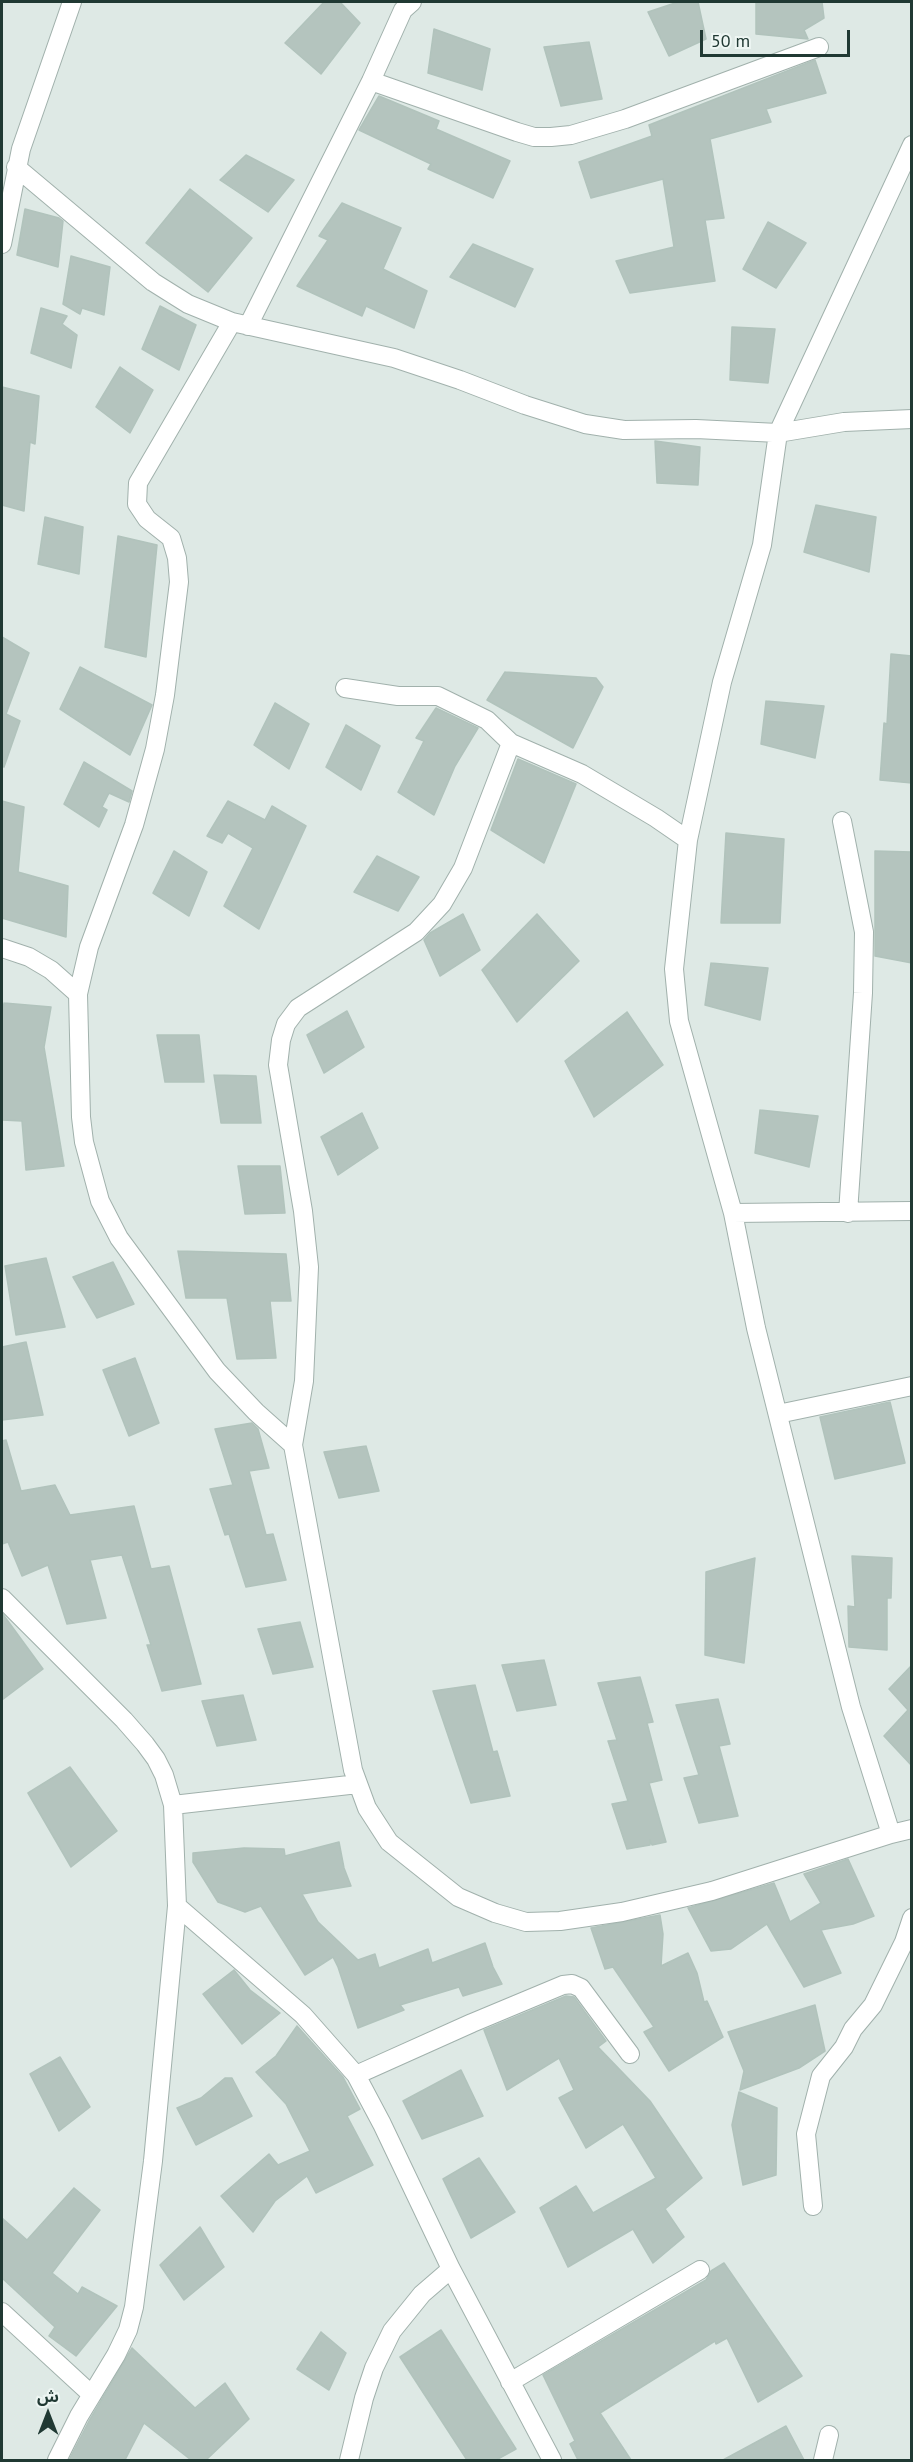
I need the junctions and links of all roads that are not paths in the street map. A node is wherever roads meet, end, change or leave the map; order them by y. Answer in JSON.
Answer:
{"nodes":[{"id":1,"x":72,"y":2,"type":"edge"},
{"id":2,"x":404,"y":4,"type":"edge"},
{"id":3,"x":819,"y":47,"type":"dead end"},
{"id":4,"x":371,"y":81,"type":"junction"},
{"id":5,"x":912,"y":145,"type":"edge"},
{"id":6,"x":16,"y":166,"type":"junction"},
{"id":7,"x":2,"y":244,"type":"edge"},
{"id":8,"x":240,"y":324,"type":"junction"},
{"id":9,"x":912,"y":418,"type":"edge"},
{"id":10,"x":778,"y":433,"type":"junction"},
{"id":11,"x":345,"y":688,"type":"dead end"},
{"id":12,"x":511,"y":743,"type":"junction"},
{"id":13,"x":842,"y":821,"type":"dead end"},
{"id":14,"x":688,"y":840,"type":"junction"},
{"id":15,"x":2,"y":948,"type":"edge"},
{"id":16,"x":78,"y":994,"type":"junction"},
{"id":17,"x":912,"y":1211,"type":"edge"},
{"id":18,"x":848,"y":1212,"type":"junction"},
{"id":19,"x":733,"y":1213,"type":"junction"},
{"id":20,"x":912,"y":1386,"type":"edge"},
{"id":21,"x":778,"y":1414,"type":"junction"},
{"id":22,"x":293,"y":1445,"type":"junction"},
{"id":23,"x":2,"y":1598,"type":"edge"},
{"id":24,"x":358,"y":1784,"type":"junction"},
{"id":25,"x":173,"y":1804,"type":"junction"},
{"id":26,"x":912,"y":1829,"type":"edge"},
{"id":27,"x":891,"y":1834,"type":"junction"},
{"id":28,"x":177,"y":1906,"type":"junction"},
{"id":29,"x":912,"y":1918,"type":"edge"},
{"id":30,"x":630,"y":2054,"type":"dead end"},
{"id":31,"x":356,"y":2075,"type":"junction"},
{"id":32,"x":813,"y":2206,"type":"dead end"},
{"id":33,"x":451,"y":2269,"type":"junction"},
{"id":34,"x":700,"y":2270,"type":"dead end"},
{"id":35,"x":2,"y":2312,"type":"edge"},
{"id":36,"x":510,"y":2382,"type":"junction"},
{"id":37,"x":92,"y":2395,"type":"junction"},
{"id":38,"x":829,"y":2435,"type":"dead end"},
{"id":39,"x":57,"y":2460,"type":"edge"},
{"id":40,"x":349,"y":2460,"type":"edge"},
{"id":41,"x":552,"y":2460,"type":"edge"},
{"id":42,"x":823,"y":2460,"type":"edge"}],
"edges":[{"from":1,"to":6,"type":"street"},
{"from":2,"to":4,"type":"street"},
{"from":3,"to":4,"type":"street"},
{"from":4,"to":8,"type":"street"},
{"from":5,"to":10,"type":"street"},
{"from":6,"to":7,"type":"street"},
{"from":6,"to":8,"type":"street"},
{"from":8,"to":10,"type":"street"},
{"from":8,"to":16,"type":"street"},
{"from":9,"to":10,"type":"street"},
{"from":10,"to":14,"type":"street"},
{"from":11,"to":12,"type":"street"},
{"from":12,"to":14,"type":"street"},
{"from":12,"to":22,"type":"street"},
{"from":13,"to":18,"type":"street"},
{"from":14,"to":19,"type":"street"},
{"from":15,"to":16,"type":"street"},
{"from":16,"to":22,"type":"street"},
{"from":17,"to":18,"type":"street"},
{"from":18,"to":19,"type":"street"},
{"from":19,"to":21,"type":"street"},
{"from":20,"to":21,"type":"street"},
{"from":21,"to":27,"type":"street"},
{"from":22,"to":24,"type":"street"},
{"from":23,"to":25,"type":"street"},
{"from":24,"to":25,"type":"street"},
{"from":24,"to":27,"type":"street"},
{"from":25,"to":28,"type":"street"},
{"from":26,"to":27,"type":"street"},
{"from":28,"to":31,"type":"street"},
{"from":28,"to":37,"type":"street"},
{"from":29,"to":32,"type":"street"},
{"from":30,"to":31,"type":"street"},
{"from":31,"to":33,"type":"street"},
{"from":33,"to":36,"type":"street"},
{"from":33,"to":40,"type":"street"},
{"from":34,"to":36,"type":"street"},
{"from":35,"to":37,"type":"street"},
{"from":36,"to":41,"type":"street"},
{"from":37,"to":39,"type":"street"},
{"from":38,"to":42,"type":"street"}]}
